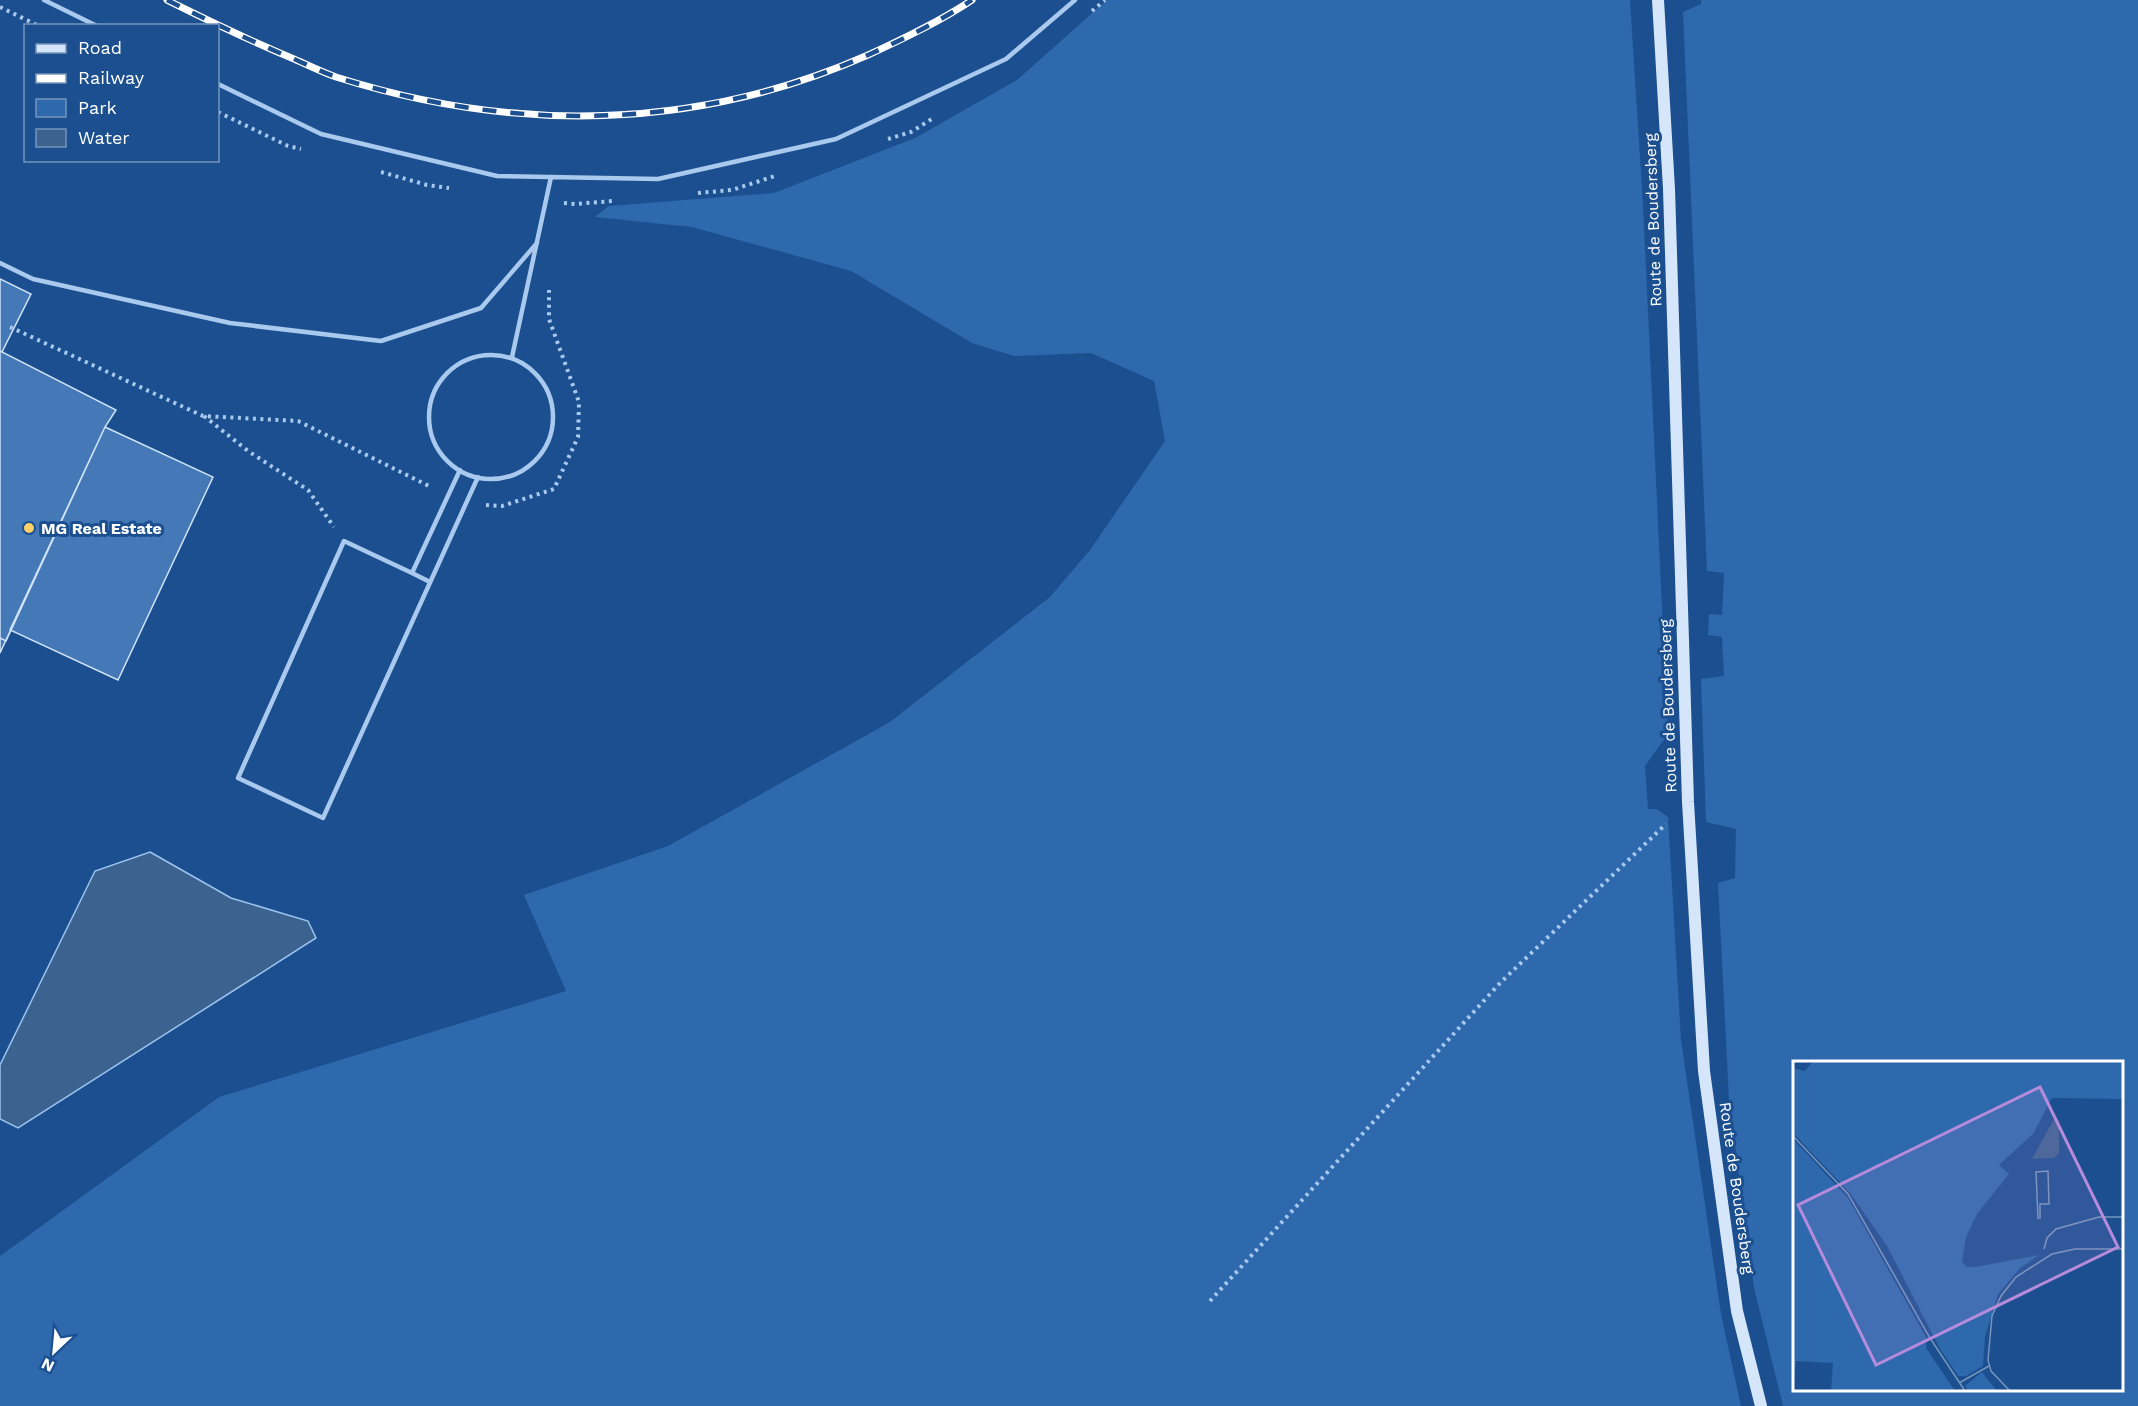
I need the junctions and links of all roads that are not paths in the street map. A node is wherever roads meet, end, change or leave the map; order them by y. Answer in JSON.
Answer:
{"nodes":[{"id":1,"x":44,"y":0,"type":"edge"},
{"id":2,"x":1075,"y":0,"type":"edge"},
{"id":3,"x":1658,"y":0,"type":"edge"},
{"id":4,"x":93,"y":24,"type":"edge"},
{"id":5,"x":219,"y":84,"type":"edge"},
{"id":6,"x":551,"y":177,"type":"junction"},
{"id":7,"x":537,"y":243,"type":"junction"},
{"id":8,"x":0,"y":263,"type":"edge"},
{"id":9,"x":512,"y":357,"type":"junction"},
{"id":10,"x":460,"y":470,"type":"junction"},
{"id":11,"x":478,"y":477,"type":"junction"},
{"id":12,"x":412,"y":573,"type":"junction"},
{"id":13,"x":430,"y":582,"type":"junction"},
{"id":14,"x":1761,"y":1406,"type":"edge"}],
"edges":[{"from":1,"to":4,"type":"lane"},
{"from":2,"to":6,"type":"lane"},
{"from":3,"to":14,"type":"main road","name":"Route de Boudersberg"},
{"from":5,"to":6,"type":"lane"},
{"from":6,"to":7,"type":"lane"},
{"from":7,"to":8,"type":"lane"},
{"from":7,"to":9,"type":"lane"},
{"from":9,"to":10,"type":"lane"},
{"from":9,"to":11,"type":"lane"},
{"from":10,"to":11,"type":"lane"},
{"from":10,"to":12,"type":"lane"},
{"from":11,"to":13,"type":"lane"},
{"from":12,"to":13,"type":"lane"},
{"from":12,"to":13,"type":"lane"}]}
